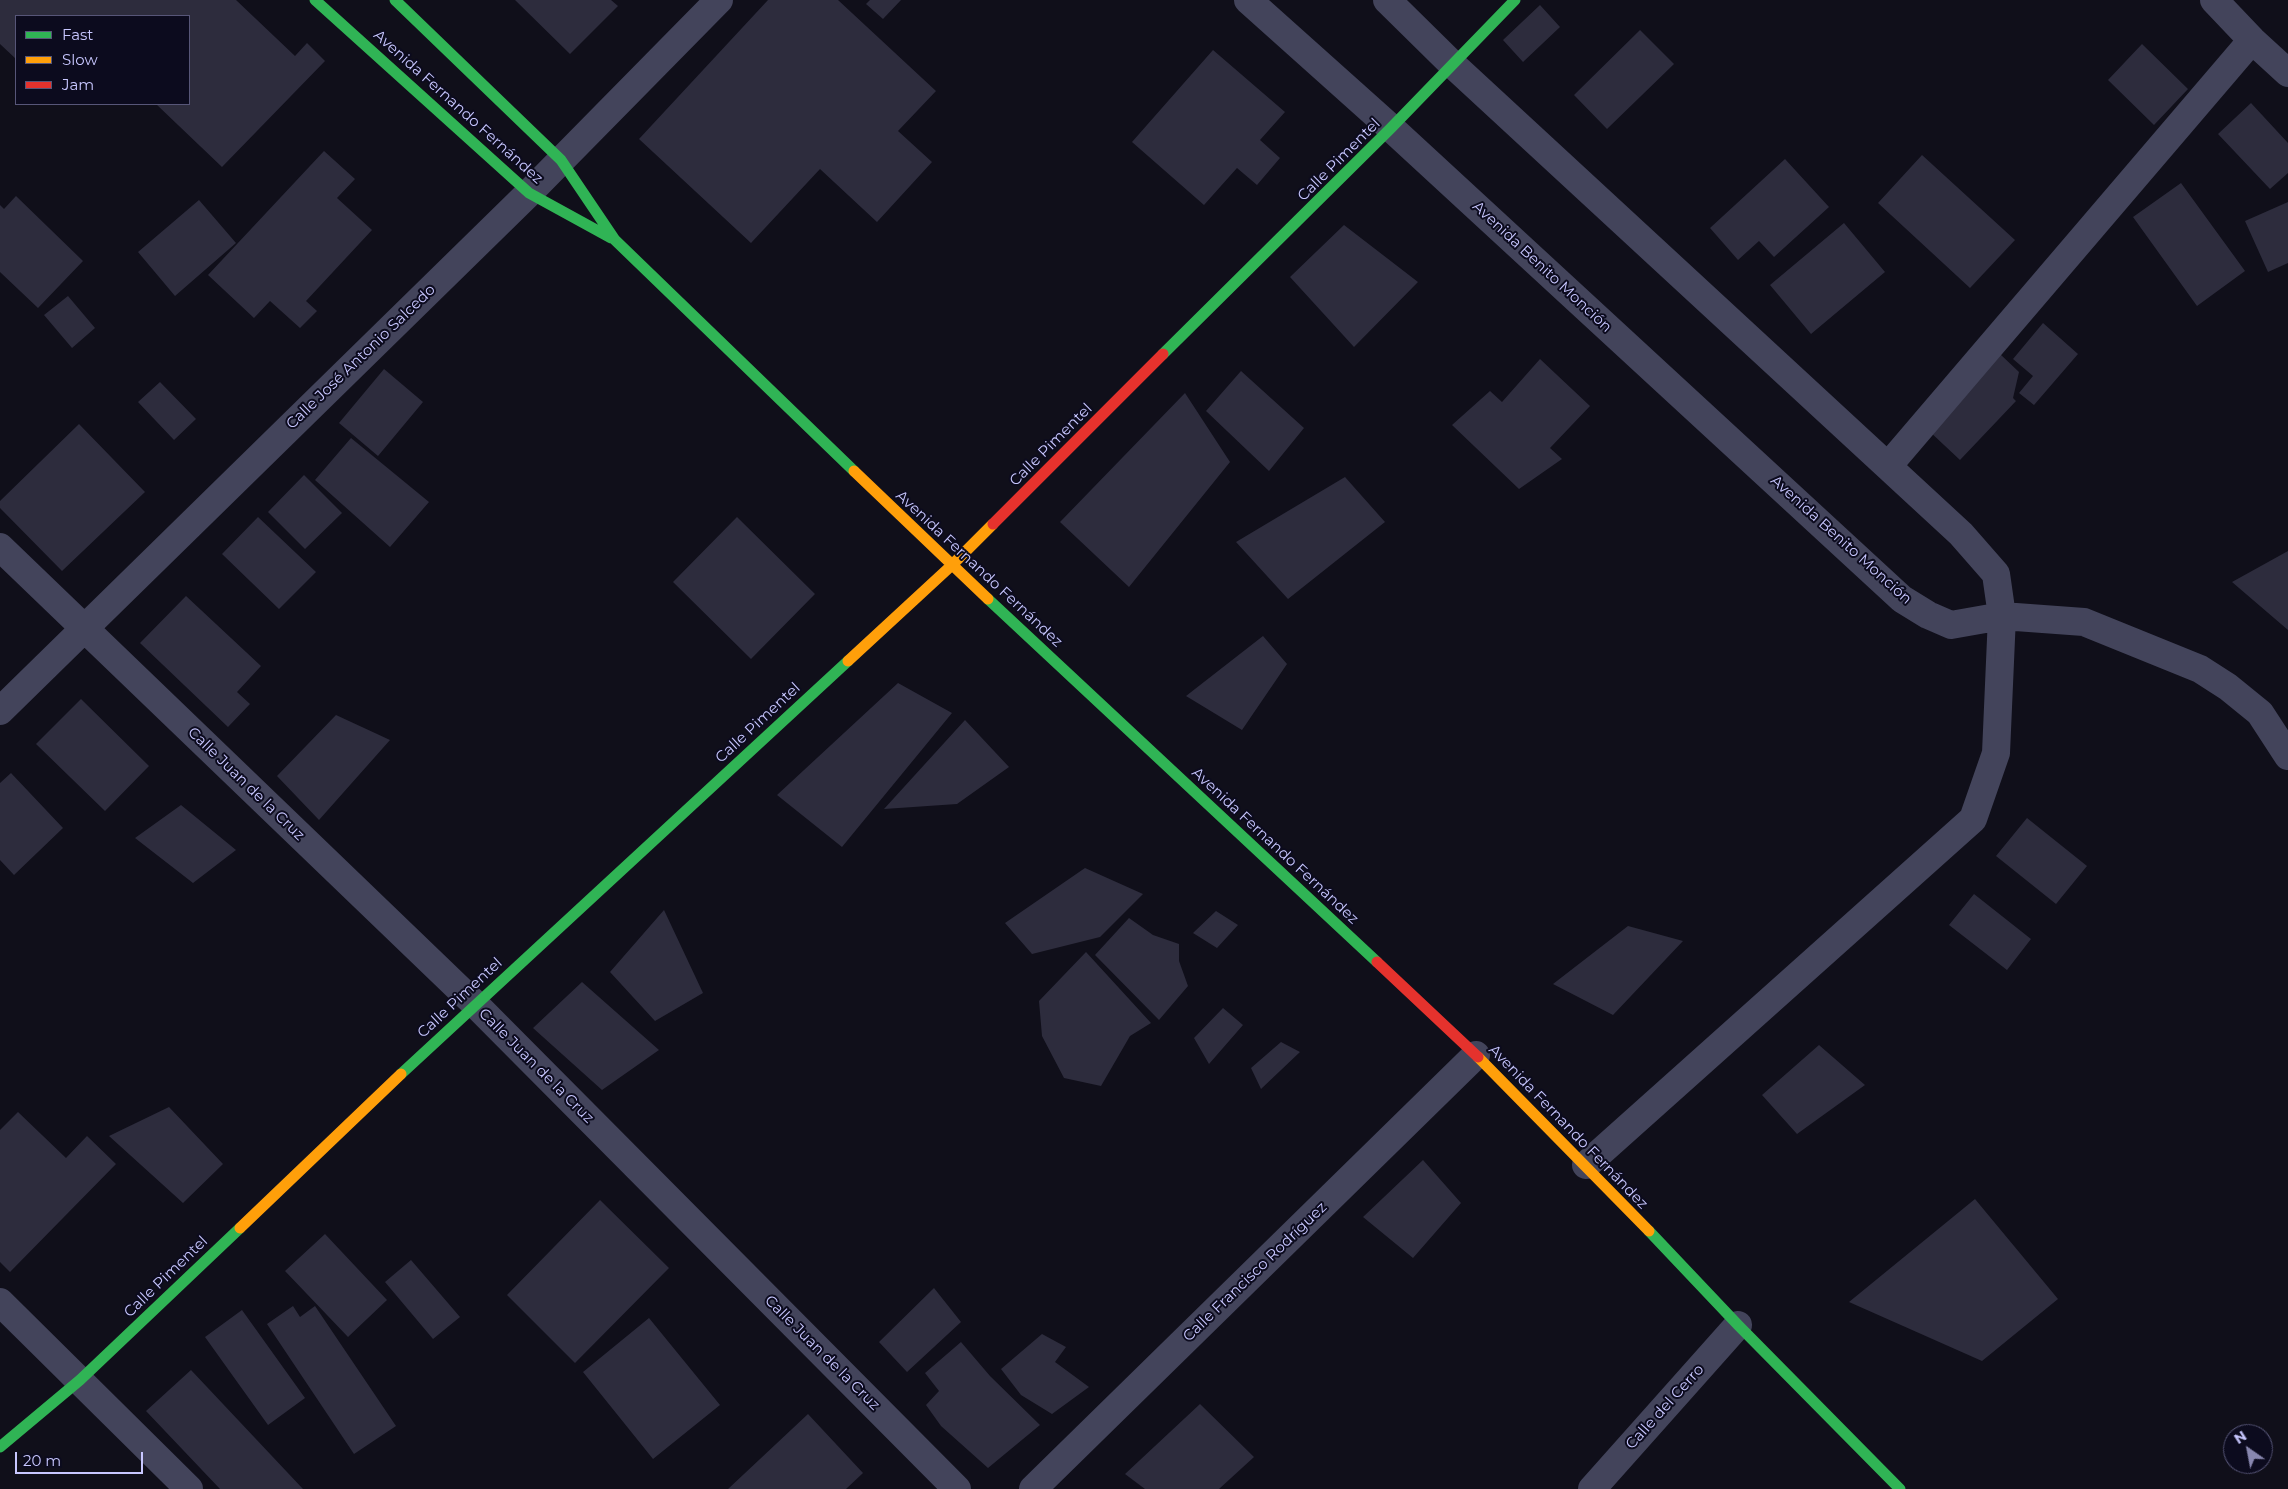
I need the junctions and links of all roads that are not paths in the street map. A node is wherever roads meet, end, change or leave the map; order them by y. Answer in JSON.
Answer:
{"nodes":[{"id":1,"x":315,"y":0,"type":"edge"},
{"id":2,"x":395,"y":0,"type":"edge"},
{"id":3,"x":719,"y":0,"type":"edge"},
{"id":4,"x":1248,"y":0,"type":"edge"},
{"id":5,"x":1387,"y":0,"type":"edge"},
{"id":6,"x":1515,"y":0,"type":"edge"},
{"id":7,"x":2214,"y":0,"type":"edge"},
{"id":8,"x":2252,"y":40,"type":"junction"},
{"id":9,"x":1452,"y":64,"type":"junction"},
{"id":10,"x":2288,"y":73,"type":"edge"},
{"id":11,"x":1392,"y":128,"type":"junction"},
{"id":12,"x":561,"y":160,"type":"junction"},
{"id":13,"x":529,"y":193,"type":"junction"},
{"id":14,"x":615,"y":240,"type":"junction"},
{"id":15,"x":1888,"y":466,"type":"junction"},
{"id":16,"x":0,"y":547,"type":"edge"},
{"id":17,"x":952,"y":565,"type":"junction"},
{"id":18,"x":2002,"y":616,"type":"junction"},
{"id":19,"x":83,"y":627,"type":"junction"},
{"id":20,"x":0,"y":710,"type":"edge"},
{"id":21,"x":2288,"y":756,"type":"edge"},
{"id":22,"x":475,"y":1004,"type":"junction"},
{"id":23,"x":1476,"y":1055,"type":"junction"},
{"id":24,"x":1586,"y":1165,"type":"junction"},
{"id":25,"x":0,"y":1302,"type":"edge"},
{"id":26,"x":1738,"y":1324,"type":"junction"},
{"id":27,"x":80,"y":1380,"type":"junction"},
{"id":28,"x":0,"y":1448,"type":"edge"},
{"id":29,"x":189,"y":1489,"type":"edge"},
{"id":30,"x":957,"y":1489,"type":"edge"},
{"id":31,"x":1033,"y":1489,"type":"edge"},
{"id":32,"x":1592,"y":1489,"type":"edge"},
{"id":33,"x":1900,"y":1489,"type":"edge"}],
"edges":[{"from":1,"to":13,"type":"main road","name":"Avenida Fernando Fernández"},
{"from":2,"to":12,"type":"main road","name":"Avenida Fernando Fernández"},
{"from":3,"to":12,"type":"street","name":"Calle José Antonio Salcedo"},
{"from":4,"to":11,"type":"street","name":"Avenida Benito Monción"},
{"from":5,"to":9,"type":"street"},
{"from":6,"to":9,"type":"main road","name":"Calle Pimentel"},
{"from":7,"to":8,"type":"street"},
{"from":8,"to":10,"type":"street"},
{"from":8,"to":15,"type":"street"},
{"from":9,"to":11,"type":"main road","name":"Calle Pimentel"},
{"from":9,"to":15,"type":"street"},
{"from":11,"to":17,"type":"main road","name":"Calle Pimentel"},
{"from":11,"to":18,"type":"street","name":"Avenida Benito Monción"},
{"from":12,"to":13,"type":"street","name":"Calle José Antonio Salcedo"},
{"from":12,"to":14,"type":"main road","name":"Avenida Fernando Fernández"},
{"from":13,"to":14,"type":"main road","name":"Avenida Fernando Fernández"},
{"from":13,"to":19,"type":"street","name":"Calle José Antonio Salcedo"},
{"from":14,"to":17,"type":"main road","name":"Avenida Fernando Fernández"},
{"from":15,"to":18,"type":"street"},
{"from":16,"to":19,"type":"street","name":"Calle Juan de la Cruz"},
{"from":17,"to":22,"type":"main road","name":"Calle Pimentel"},
{"from":17,"to":23,"type":"main road","name":"Avenida Fernando Fernández"},
{"from":18,"to":21,"type":"street","name":"Avenida Benito Monción"},
{"from":18,"to":24,"type":"street"},
{"from":19,"to":20,"type":"street","name":"Calle José Antonio Salcedo"},
{"from":19,"to":22,"type":"street","name":"Calle Juan de la Cruz"},
{"from":22,"to":27,"type":"main road","name":"Calle Pimentel"},
{"from":22,"to":30,"type":"street","name":"Calle Juan de la Cruz"},
{"from":23,"to":24,"type":"main road","name":"Avenida Fernando Fernández"},
{"from":23,"to":31,"type":"street","name":"Calle Francisco Rodríguez"},
{"from":24,"to":26,"type":"main road","name":"Avenida Fernando Fernández"},
{"from":25,"to":27,"type":"street"},
{"from":26,"to":32,"type":"street","name":"Calle del Cerro"},
{"from":26,"to":33,"type":"main road","name":"Avenida Fernando Fernández"},
{"from":27,"to":28,"type":"main road","name":"Calle Pimentel"},
{"from":27,"to":29,"type":"street"}]}
